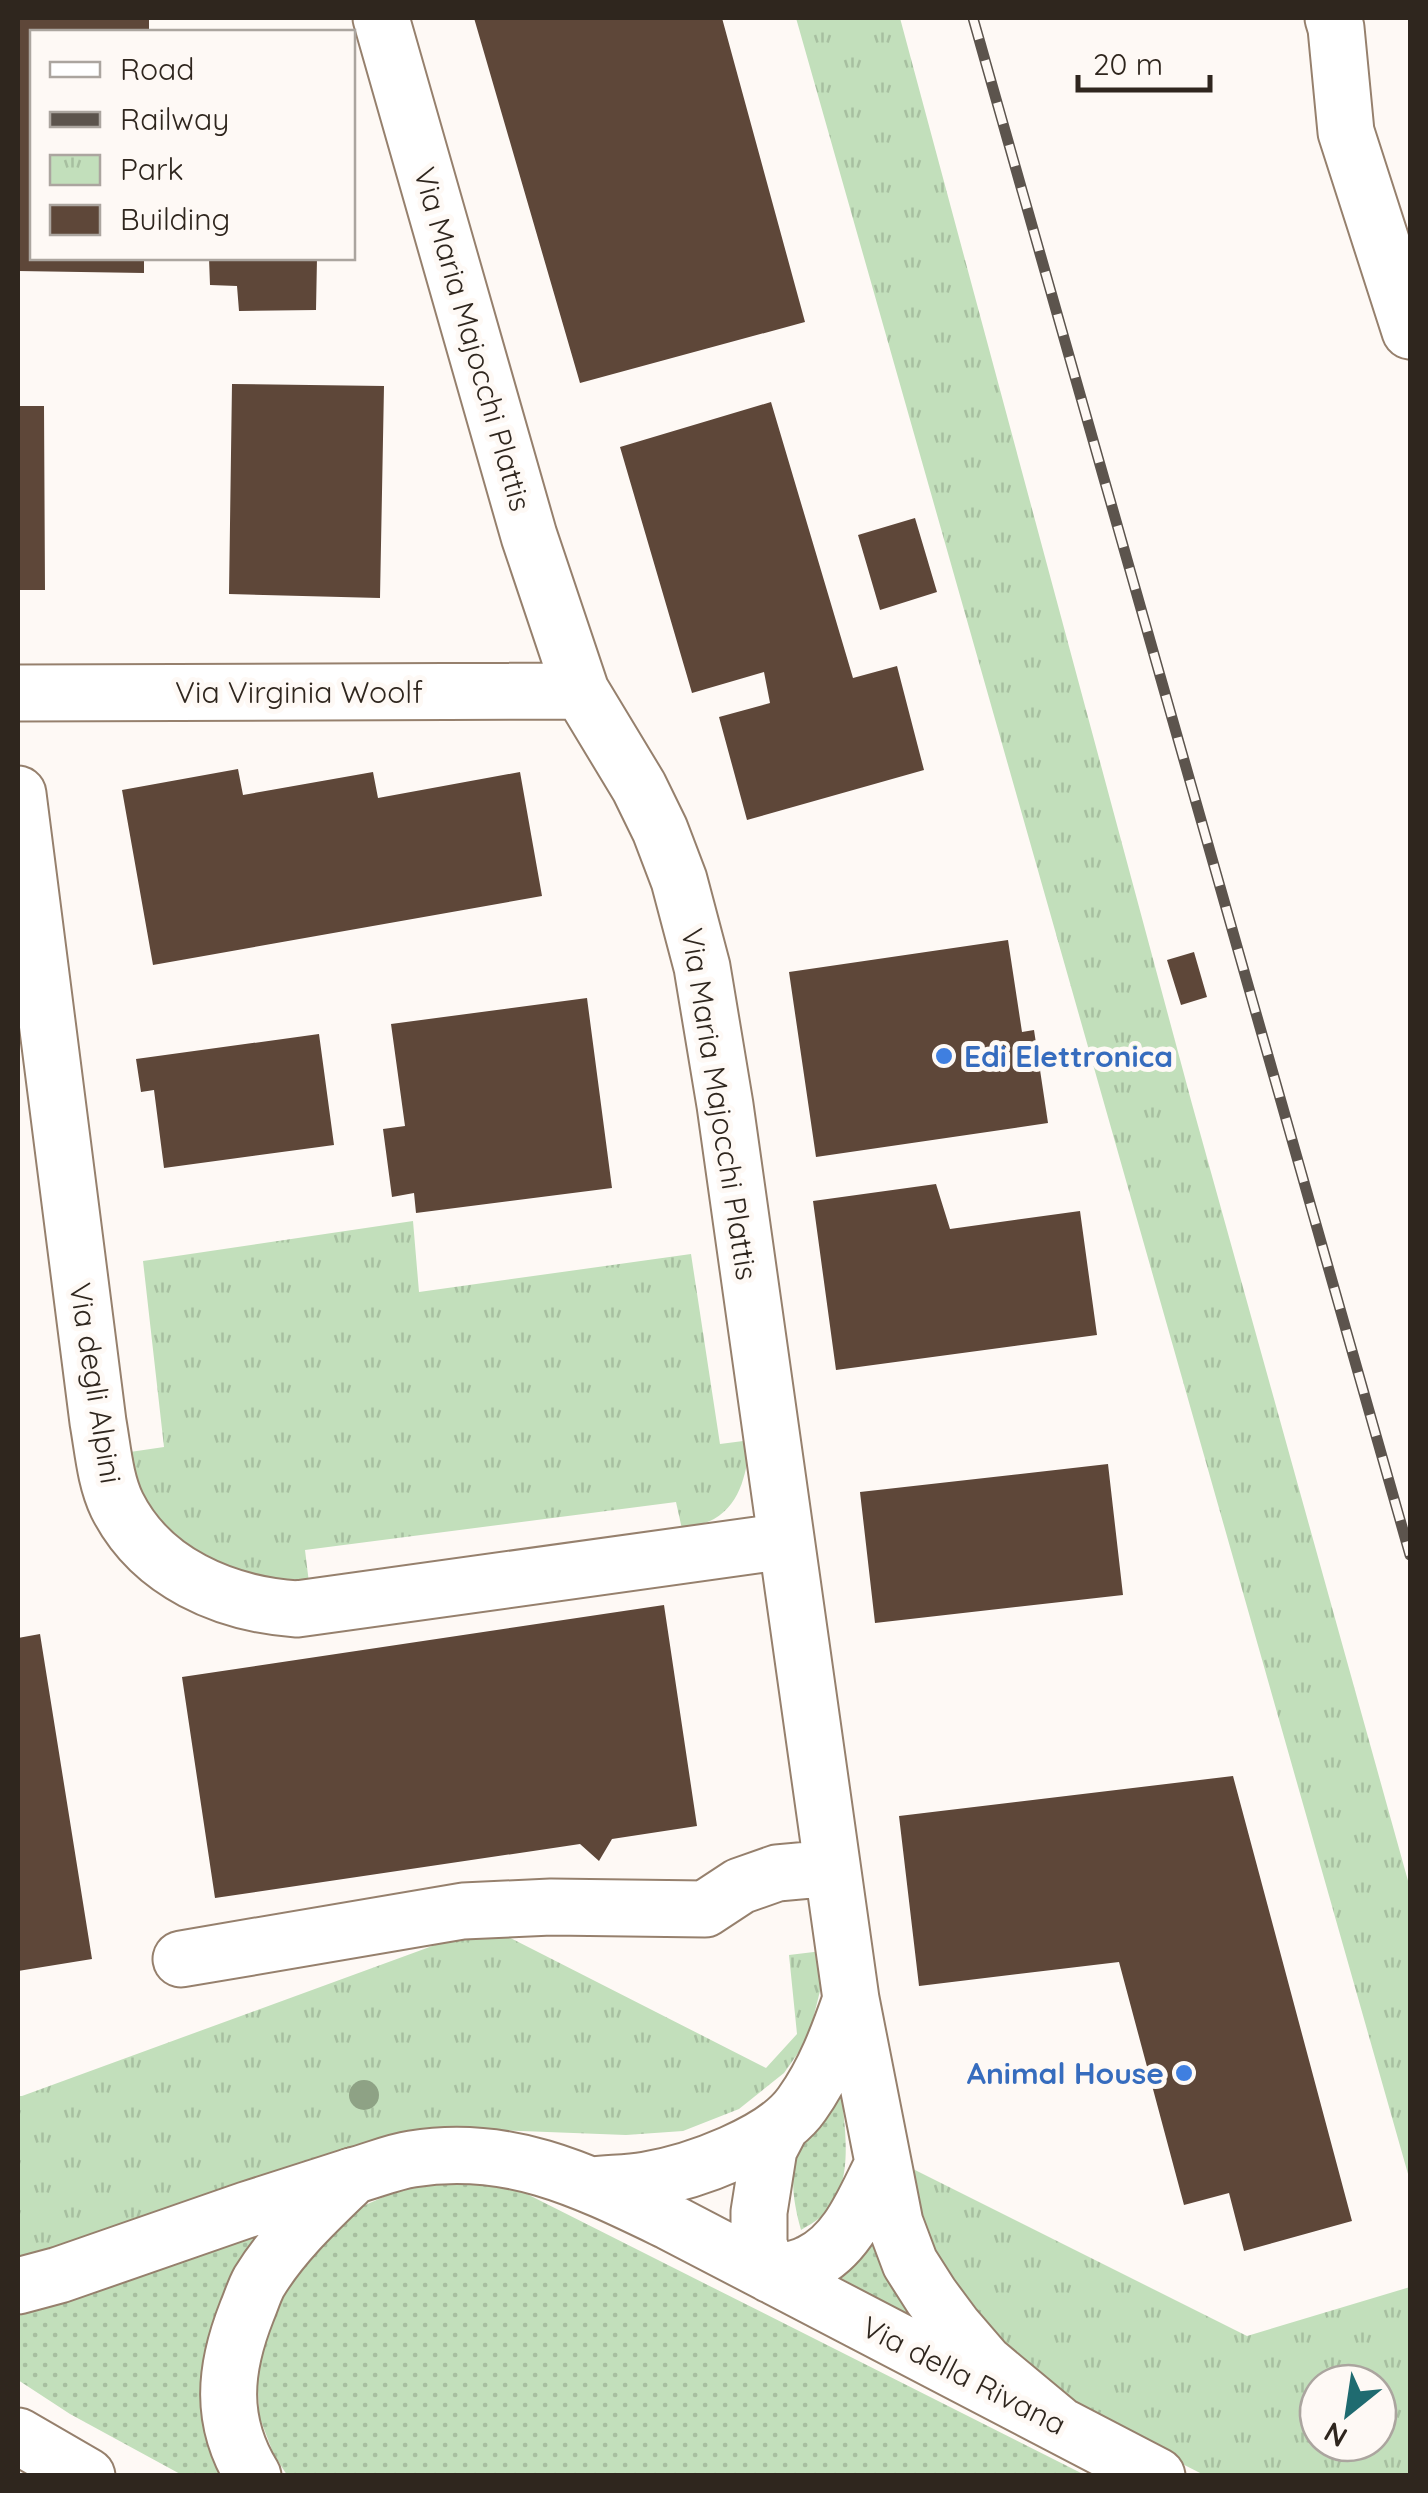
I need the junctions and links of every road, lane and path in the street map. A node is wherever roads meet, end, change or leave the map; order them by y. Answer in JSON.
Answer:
{"nodes":[{"id":1,"x":381,"y":18,"type":"edge"},
{"id":2,"x":1333,"y":18,"type":"edge"},
{"id":3,"x":1410,"y":331,"type":"edge"},
{"id":4,"x":580,"y":691,"type":"junction"},
{"id":5,"x":18,"y":694,"type":"edge"},
{"id":6,"x":18,"y":794,"type":"edge"},
{"id":7,"x":786,"y":1541,"type":"junction"},
{"id":8,"x":832,"y":1868,"type":"junction"},
{"id":9,"x":181,"y":1959,"type":"dead end"},
{"id":10,"x":851,"y":1999,"type":"junction"},
{"id":11,"x":781,"y":2126,"type":"junction"},
{"id":12,"x":882,"y":2166,"type":"junction"},
{"id":13,"x":352,"y":2176,"type":"junction"},
{"id":14,"x":592,"y":2185,"type":"junction"},
{"id":15,"x":771,"y":2276,"type":"junction"},
{"id":16,"x":18,"y":2286,"type":"edge"},
{"id":17,"x":1057,"y":2424,"type":"junction"},
{"id":18,"x":18,"y":2436,"type":"edge"},
{"id":19,"x":87,"y":2476,"type":"edge"},
{"id":20,"x":253,"y":2476,"type":"edge"},
{"id":21,"x":1157,"y":2476,"type":"edge"}],
"edges":[{"from":1,"to":4,"type":"street","name":"Via Maria Majocchi Plattis"},
{"from":2,"to":3,"type":"street"},
{"from":4,"to":5,"type":"street","name":"Via Virginia Woolf"},
{"from":4,"to":7,"type":"street","name":"Via Maria Majocchi Plattis"},
{"from":6,"to":7,"type":"street","name":"Via degli Alpini"},
{"from":7,"to":8,"type":"street","name":"Via Maria Majocchi Plattis"},
{"from":8,"to":9,"type":"street"},
{"from":8,"to":10,"type":"street","name":"Via Maria Majocchi Plattis"},
{"from":10,"to":11,"type":"street","name":"Via Maria Majocchi Plattis"},
{"from":10,"to":12,"type":"street","name":"Via Maria Majocchi Plattis"},
{"from":11,"to":14,"type":"street","name":"Via Maria Majocchi Plattis"},
{"from":11,"to":15,"type":"street","name":"Via Maria Majocchi Plattis"},
{"from":12,"to":15,"type":"street"},
{"from":12,"to":17,"type":"street","name":"Via Maria Majocchi Plattis"},
{"from":13,"to":14,"type":"street","name":"Via della Rivana"},
{"from":13,"to":16,"type":"street","name":"Via della Rivana"},
{"from":13,"to":20,"type":"street"},
{"from":14,"to":15,"type":"street","name":"Via della Rivana"},
{"from":15,"to":17,"type":"street","name":"Via della Rivana"},
{"from":17,"to":21,"type":"street","name":"Via della Rivana"},
{"from":18,"to":19,"type":"street"}]}
